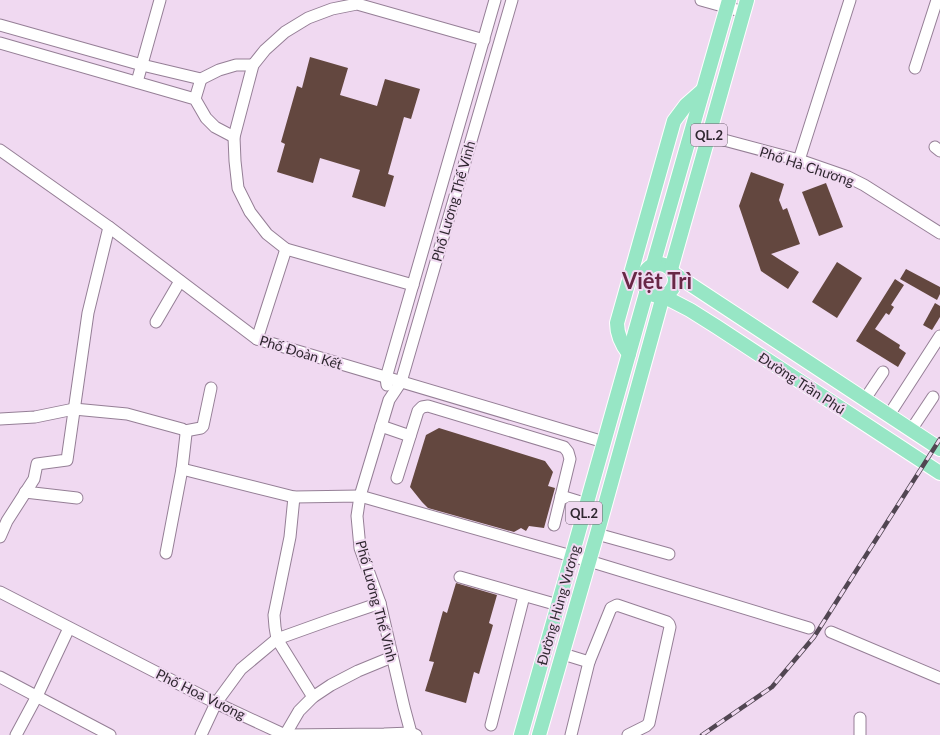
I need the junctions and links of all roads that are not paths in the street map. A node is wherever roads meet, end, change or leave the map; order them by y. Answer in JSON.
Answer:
{"nodes":[{"id":1,"x":160,"y":0,"type":"edge"},
{"id":2,"x":495,"y":0,"type":"edge"},
{"id":3,"x":512,"y":0,"type":"edge"},
{"id":4,"x":701,"y":0,"type":"edge"},
{"id":5,"x":850,"y":0,"type":"edge"},
{"id":6,"x":937,"y":0,"type":"edge"},
{"id":7,"x":358,"y":2,"type":"edge"},
{"id":8,"x":728,"y":4,"type":"edge"},
{"id":9,"x":746,"y":6,"type":"edge"},
{"id":10,"x":0,"y":25,"type":"edge"},
{"id":11,"x":484,"y":40,"type":"junction"},
{"id":12,"x":0,"y":43,"type":"edge"},
{"id":13,"x":142,"y":65,"type":"junction"},
{"id":14,"x":253,"y":65,"type":"junction"},
{"id":15,"x":915,"y":68,"type":"dead end"},
{"id":16,"x":202,"y":79,"type":"junction"},
{"id":17,"x":137,"y":82,"type":"junction"},
{"id":18,"x":703,"y":90,"type":"junction"},
{"id":19,"x":195,"y":98,"type":"junction"},
{"id":20,"x":234,"y":136,"type":"junction"},
{"id":21,"x":709,"y":136,"type":"junction"},
{"id":22,"x":0,"y":150,"type":"edge"},
{"id":23,"x":800,"y":160,"type":"junction"},
{"id":24,"x":448,"y":162,"type":"junction"},
{"id":25,"x":463,"y":166,"type":"junction"},
{"id":26,"x":109,"y":227,"type":"junction"},
{"id":27,"x":940,"y":233,"type":"edge"},
{"id":28,"x":286,"y":249,"type":"junction"},
{"id":29,"x":653,"y":265,"type":"junction"},
{"id":30,"x":672,"y":271,"type":"junction"},
{"id":31,"x":180,"y":281,"type":"junction"},
{"id":32,"x":413,"y":285,"type":"junction"},
{"id":33,"x":647,"y":290,"type":"junction"},
{"id":34,"x":663,"y":296,"type":"junction"},
{"id":35,"x":156,"y":322,"type":"dead end"},
{"id":36,"x":940,"y":336,"type":"edge"},
{"id":37,"x":257,"y":339,"type":"junction"},
{"id":38,"x":629,"y":354,"type":"junction"},
{"id":39,"x":883,"y":372,"type":"dead end"},
{"id":40,"x":386,"y":378,"type":"junction"},
{"id":41,"x":400,"y":382,"type":"junction"},
{"id":42,"x":211,"y":388,"type":"dead end"},
{"id":43,"x":933,"y":397,"type":"dead end"},
{"id":44,"x":865,"y":399,"type":"junction"},
{"id":45,"x":389,"y":400,"type":"junction"},
{"id":46,"x":74,"y":409,"type":"junction"},
{"id":47,"x":889,"y":415,"type":"junction"},
{"id":48,"x":0,"y":420,"type":"edge"},
{"id":49,"x":381,"y":426,"type":"junction"},
{"id":50,"x":911,"y":430,"type":"junction"},
{"id":51,"x":185,"y":431,"type":"junction"},
{"id":52,"x":410,"y":436,"type":"junction"},
{"id":53,"x":604,"y":442,"type":"junction"},
{"id":54,"x":940,"y":449,"type":"edge"},
{"id":55,"x":182,"y":469,"type":"junction"},
{"id":56,"x":940,"y":473,"type":"edge"},
{"id":57,"x":397,"y":478,"type":"dead end"},
{"id":58,"x":26,"y":492,"type":"junction"},
{"id":59,"x":360,"y":496,"type":"junction"},
{"id":60,"x":561,"y":496,"type":"junction"},
{"id":61,"x":294,"y":497,"type":"junction"},
{"id":62,"x":77,"y":498,"type":"dead end"},
{"id":63,"x":587,"y":504,"type":"junction"},
{"id":64,"x":4,"y":518,"type":"edge"},
{"id":65,"x":554,"y":525,"type":"dead end"},
{"id":66,"x":597,"y":534,"type":"junction"},
{"id":67,"x":0,"y":537,"type":"edge"},
{"id":68,"x":166,"y":554,"type":"dead end"},
{"id":69,"x":669,"y":554,"type":"dead end"},
{"id":70,"x":572,"y":556,"type":"junction"},
{"id":71,"x":589,"y":561,"type":"junction"},
{"id":72,"x":460,"y":577,"type":"dead end"},
{"id":73,"x":0,"y":592,"type":"edge"},
{"id":74,"x":524,"y":596,"type":"junction"},
{"id":75,"x":380,"y":603,"type":"junction"},
{"id":76,"x":558,"y":605,"type":"junction"},
{"id":77,"x":69,"y":628,"type":"junction"},
{"id":78,"x":809,"y":628,"type":"dead end"},
{"id":79,"x":831,"y":632,"type":"dead end"},
{"id":80,"x":277,"y":639,"type":"junction"},
{"id":81,"x":563,"y":654,"type":"junction"},
{"id":82,"x":392,"y":657,"type":"junction"},
{"id":83,"x":589,"y":662,"type":"junction"},
{"id":84,"x":0,"y":677,"type":"edge"},
{"id":85,"x":940,"y":678,"type":"edge"},
{"id":86,"x":37,"y":696,"type":"junction"},
{"id":87,"x":313,"y":697,"type":"junction"},
{"id":88,"x":216,"y":703,"type":"junction"},
{"id":89,"x":860,"y":718,"type":"dead end"},
{"id":90,"x":491,"y":725,"type":"dead end"},
{"id":91,"x":414,"y":734,"type":"edge"},
{"id":92,"x":16,"y":735,"type":"edge"},
{"id":93,"x":110,"y":735,"type":"edge"},
{"id":94,"x":201,"y":735,"type":"edge"},
{"id":95,"x":285,"y":735,"type":"edge"},
{"id":96,"x":521,"y":735,"type":"edge"},
{"id":97,"x":540,"y":735,"type":"edge"},
{"id":98,"x":571,"y":735,"type":"edge"},
{"id":99,"x":628,"y":735,"type":"edge"},
{"id":100,"x":860,"y":735,"type":"edge"}],
"edges":[{"from":1,"to":13,"type":"street"},
{"from":2,"to":11,"type":"street","name":"Phố Lương Thế Vinh"},
{"from":3,"to":25,"type":"street","name":"Phố Lương Thế Vinh"},
{"from":4,"to":8,"type":"street"},
{"from":5,"to":23,"type":"street"},
{"from":6,"to":15,"type":"street"},
{"from":7,"to":11,"type":"street"},
{"from":7,"to":14,"type":"street"},
{"from":8,"to":9,"type":"street"},
{"from":8,"to":18,"type":"main road","number":"QL.2"},
{"from":9,"to":21,"type":"main road","number":"QL.2"},
{"from":10,"to":13,"type":"street"},
{"from":11,"to":24,"type":"street","name":"Phố Lương Thế Vinh"},
{"from":12,"to":17,"type":"street"},
{"from":13,"to":16,"type":"street"},
{"from":13,"to":17,"type":"street"},
{"from":14,"to":16,"type":"street"},
{"from":14,"to":20,"type":"street"},
{"from":16,"to":19,"type":"street"},
{"from":17,"to":19,"type":"street"},
{"from":18,"to":29,"type":"main road","number":"QL.2"},
{"from":18,"to":38,"type":"main road"},
{"from":19,"to":20,"type":"street"},
{"from":20,"to":28,"type":"street"},
{"from":21,"to":23,"type":"street","name":"Phố Hà Chương"},
{"from":21,"to":30,"type":"main road","number":"QL.2"},
{"from":22,"to":26,"type":"street","name":"Phố Đoàn Kết"},
{"from":23,"to":27,"type":"street","name":"Phố Hà Chương"},
{"from":24,"to":25,"type":"street"},
{"from":24,"to":32,"type":"street","name":"Phố Lương Thế Vinh"},
{"from":25,"to":41,"type":"street","name":"Phố Lương Thế Vinh"},
{"from":26,"to":31,"type":"street","name":"Phố Đoàn Kết"},
{"from":26,"to":46,"type":"street"},
{"from":28,"to":32,"type":"street"},
{"from":28,"to":37,"type":"street"},
{"from":29,"to":30,"type":"main road"},
{"from":29,"to":33,"type":"main road","number":"QL.2"},
{"from":30,"to":34,"type":"main road","number":"QL.2"},
{"from":30,"to":44,"type":"main road","name":"Đường Trần Phú"},
{"from":31,"to":35,"type":"street"},
{"from":31,"to":37,"type":"street","name":"Phố Đoàn Kết"},
{"from":32,"to":40,"type":"street","name":"Phố Lương Thế Vinh"},
{"from":33,"to":34,"type":"main road"},
{"from":33,"to":38,"type":"main road","name":"Đường Hùng Vương","number":"QL.2"},
{"from":34,"to":56,"type":"main road","name":"Đường Trần Phú"},
{"from":34,"to":66,"type":"main road","name":"Đường Hùng Vương","number":"QL.2"},
{"from":36,"to":47,"type":"street"},
{"from":37,"to":40,"type":"street","name":"Phố Đoàn Kết"},
{"from":38,"to":53,"type":"main road","name":"Đường Hùng Vương","number":"QL.2"},
{"from":39,"to":44,"type":"street"},
{"from":40,"to":41,"type":"street","name":"Phố Đoàn Kết"},
{"from":40,"to":45,"type":"street","name":"Phố Lương Thế Vinh"},
{"from":41,"to":45,"type":"street","name":"Phố Lương Thế Vinh"},
{"from":41,"to":53,"type":"street","name":"Phố Đoàn Kết"},
{"from":42,"to":51,"type":"street"},
{"from":43,"to":50,"type":"street"},
{"from":44,"to":47,"type":"main road","name":"Đường Trần Phú"},
{"from":45,"to":49,"type":"street","name":"Phố Lương Thế Vinh"},
{"from":46,"to":48,"type":"street"},
{"from":46,"to":51,"type":"street"},
{"from":46,"to":58,"type":"street"},
{"from":47,"to":50,"type":"main road","name":"Đường Trần Phú"},
{"from":49,"to":52,"type":"street"},
{"from":49,"to":59,"type":"street","name":"Phố Lương Thế Vinh"},
{"from":50,"to":54,"type":"main road","name":"Đường Trần Phú"},
{"from":51,"to":55,"type":"street"},
{"from":52,"to":57,"type":"street"},
{"from":52,"to":60,"type":"street"},
{"from":53,"to":63,"type":"main road","name":"Đường Hùng Vương","number":"QL.2"},
{"from":55,"to":61,"type":"street"},
{"from":55,"to":68,"type":"street"},
{"from":58,"to":62,"type":"street"},
{"from":58,"to":64,"type":"street"},
{"from":59,"to":61,"type":"street"},
{"from":59,"to":70,"type":"street"},
{"from":59,"to":75,"type":"street","name":"Phố Lương Thế Vinh"},
{"from":60,"to":63,"type":"street"},
{"from":60,"to":65,"type":"street"},
{"from":61,"to":80,"type":"street"},
{"from":63,"to":70,"type":"main road","name":"Đường Hùng Vương","number":"QL.2"},
{"from":64,"to":67,"type":"street"},
{"from":66,"to":69,"type":"street"},
{"from":66,"to":71,"type":"main road","name":"Đường Hùng Vương","number":"QL.2"},
{"from":70,"to":71,"type":"street"},
{"from":70,"to":76,"type":"main road","name":"Đường Hùng Vương","number":"QL.2"},
{"from":71,"to":78,"type":"street"},
{"from":71,"to":81,"type":"main road","name":"Đường Hùng Vương","number":"QL.2"},
{"from":72,"to":74,"type":"street"},
{"from":73,"to":77,"type":"street","name":"Phố Hoa Vương"},
{"from":74,"to":76,"type":"street"},
{"from":74,"to":90,"type":"street"},
{"from":75,"to":80,"type":"street"},
{"from":75,"to":82,"type":"street","name":"Phố Lương Thế Vinh"},
{"from":76,"to":96,"type":"main road","name":"Đường Hùng Vương","number":"QL.2"},
{"from":77,"to":86,"type":"street"},
{"from":77,"to":88,"type":"street","name":"Phố Hoa Vương"},
{"from":79,"to":85,"type":"street"},
{"from":80,"to":87,"type":"street"},
{"from":80,"to":88,"type":"street"},
{"from":81,"to":83,"type":"street"},
{"from":81,"to":97,"type":"main road","name":"Đường Hùng Vương","number":"QL.2"},
{"from":82,"to":87,"type":"street"},
{"from":82,"to":91,"type":"street","name":"Phố Lương Thế Vinh"},
{"from":83,"to":98,"type":"street"},
{"from":83,"to":99,"type":"street"},
{"from":84,"to":86,"type":"street"},
{"from":86,"to":92,"type":"street"},
{"from":86,"to":93,"type":"street"},
{"from":87,"to":95,"type":"street"},
{"from":88,"to":94,"type":"street"},
{"from":88,"to":95,"type":"street","name":"Phố Hoa Vương"},
{"from":89,"to":100,"type":"street"},
{"from":91,"to":95,"type":"street","name":"Phố Hoa Vương"}]}
